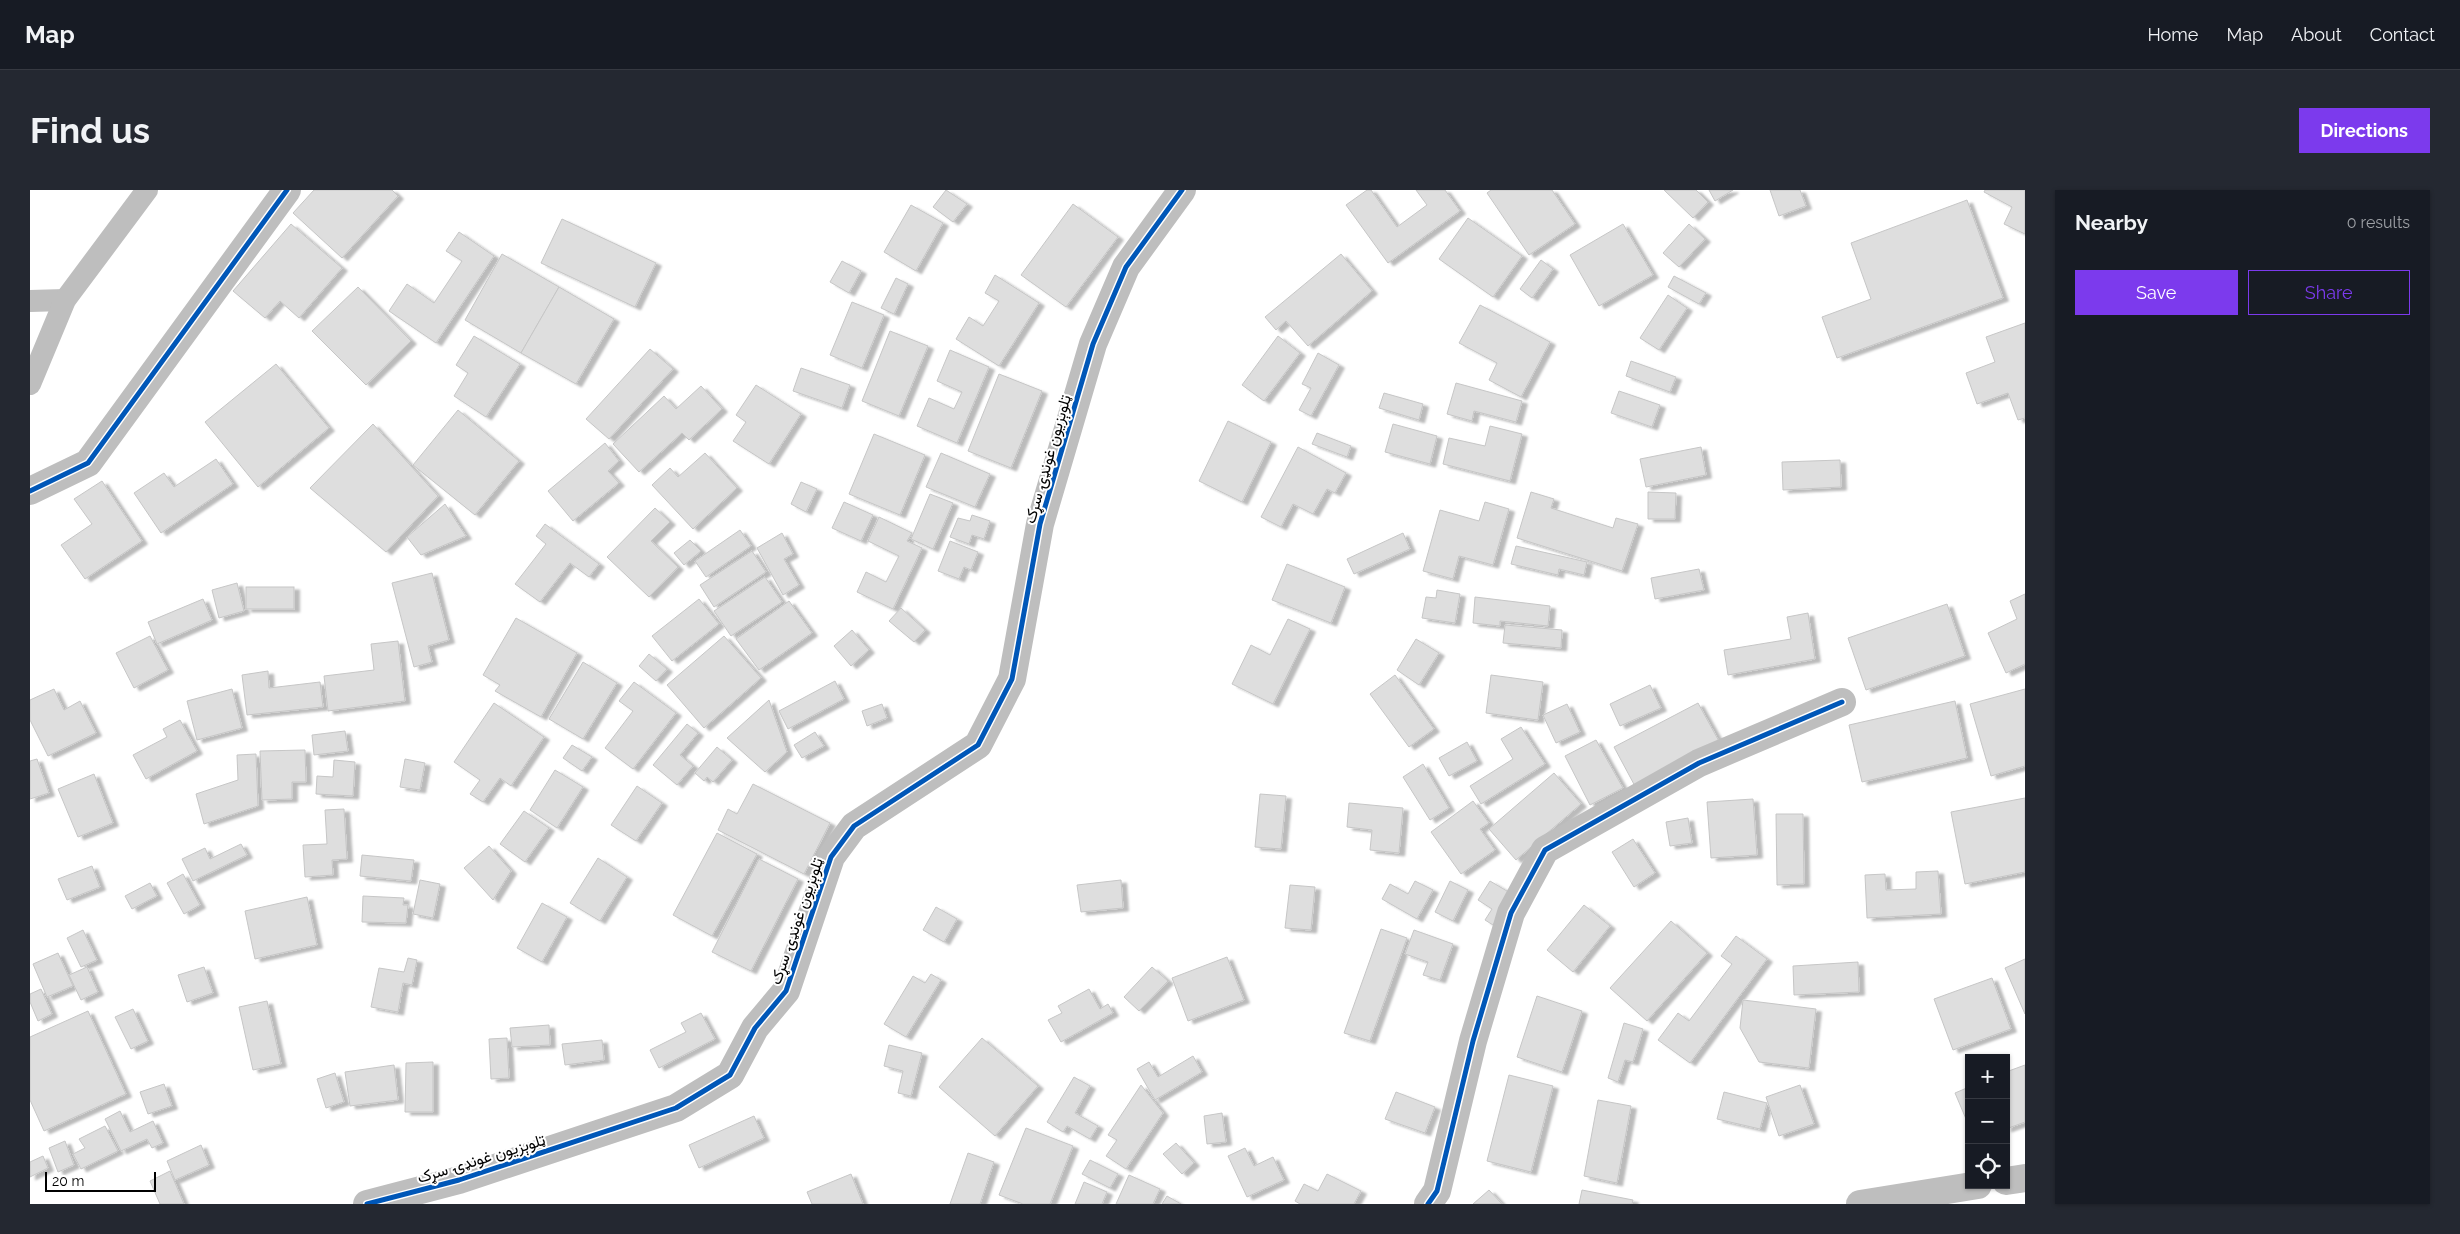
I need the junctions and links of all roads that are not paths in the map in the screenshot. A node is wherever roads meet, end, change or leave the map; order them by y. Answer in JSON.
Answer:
{"nodes":[{"id":1,"x":146,"y":190,"type":"edge"},
{"id":2,"x":287,"y":190,"type":"edge"},
{"id":3,"x":1182,"y":190,"type":"edge"},
{"id":4,"x":30,"y":300,"type":"edge"},
{"id":5,"x":65,"y":300,"type":"junction"},
{"id":6,"x":30,"y":384,"type":"edge"},
{"id":7,"x":30,"y":491,"type":"edge"},
{"id":8,"x":1842,"y":702,"type":"dead end"},
{"id":9,"x":2025,"y":1178,"type":"edge"},
{"id":10,"x":2010,"y":1180,"type":"edge"},
{"id":11,"x":1965,"y":1187,"type":"edge"},
{"id":12,"x":368,"y":1204,"type":"edge"},
{"id":13,"x":1428,"y":1204,"type":"edge"},
{"id":14,"x":1860,"y":1204,"type":"edge"}],
"edges":[{"from":1,"to":5,"type":"lane"},
{"from":2,"to":7,"type":"street"},
{"from":3,"to":12,"type":"street","name":"ټلوېزيون غونډۍ سړک"},
{"from":4,"to":5,"type":"lane"},
{"from":5,"to":6,"type":"lane"},
{"from":8,"to":13,"type":"street"},
{"from":9,"to":10,"type":"street"},
{"from":11,"to":14,"type":"street"}]}
